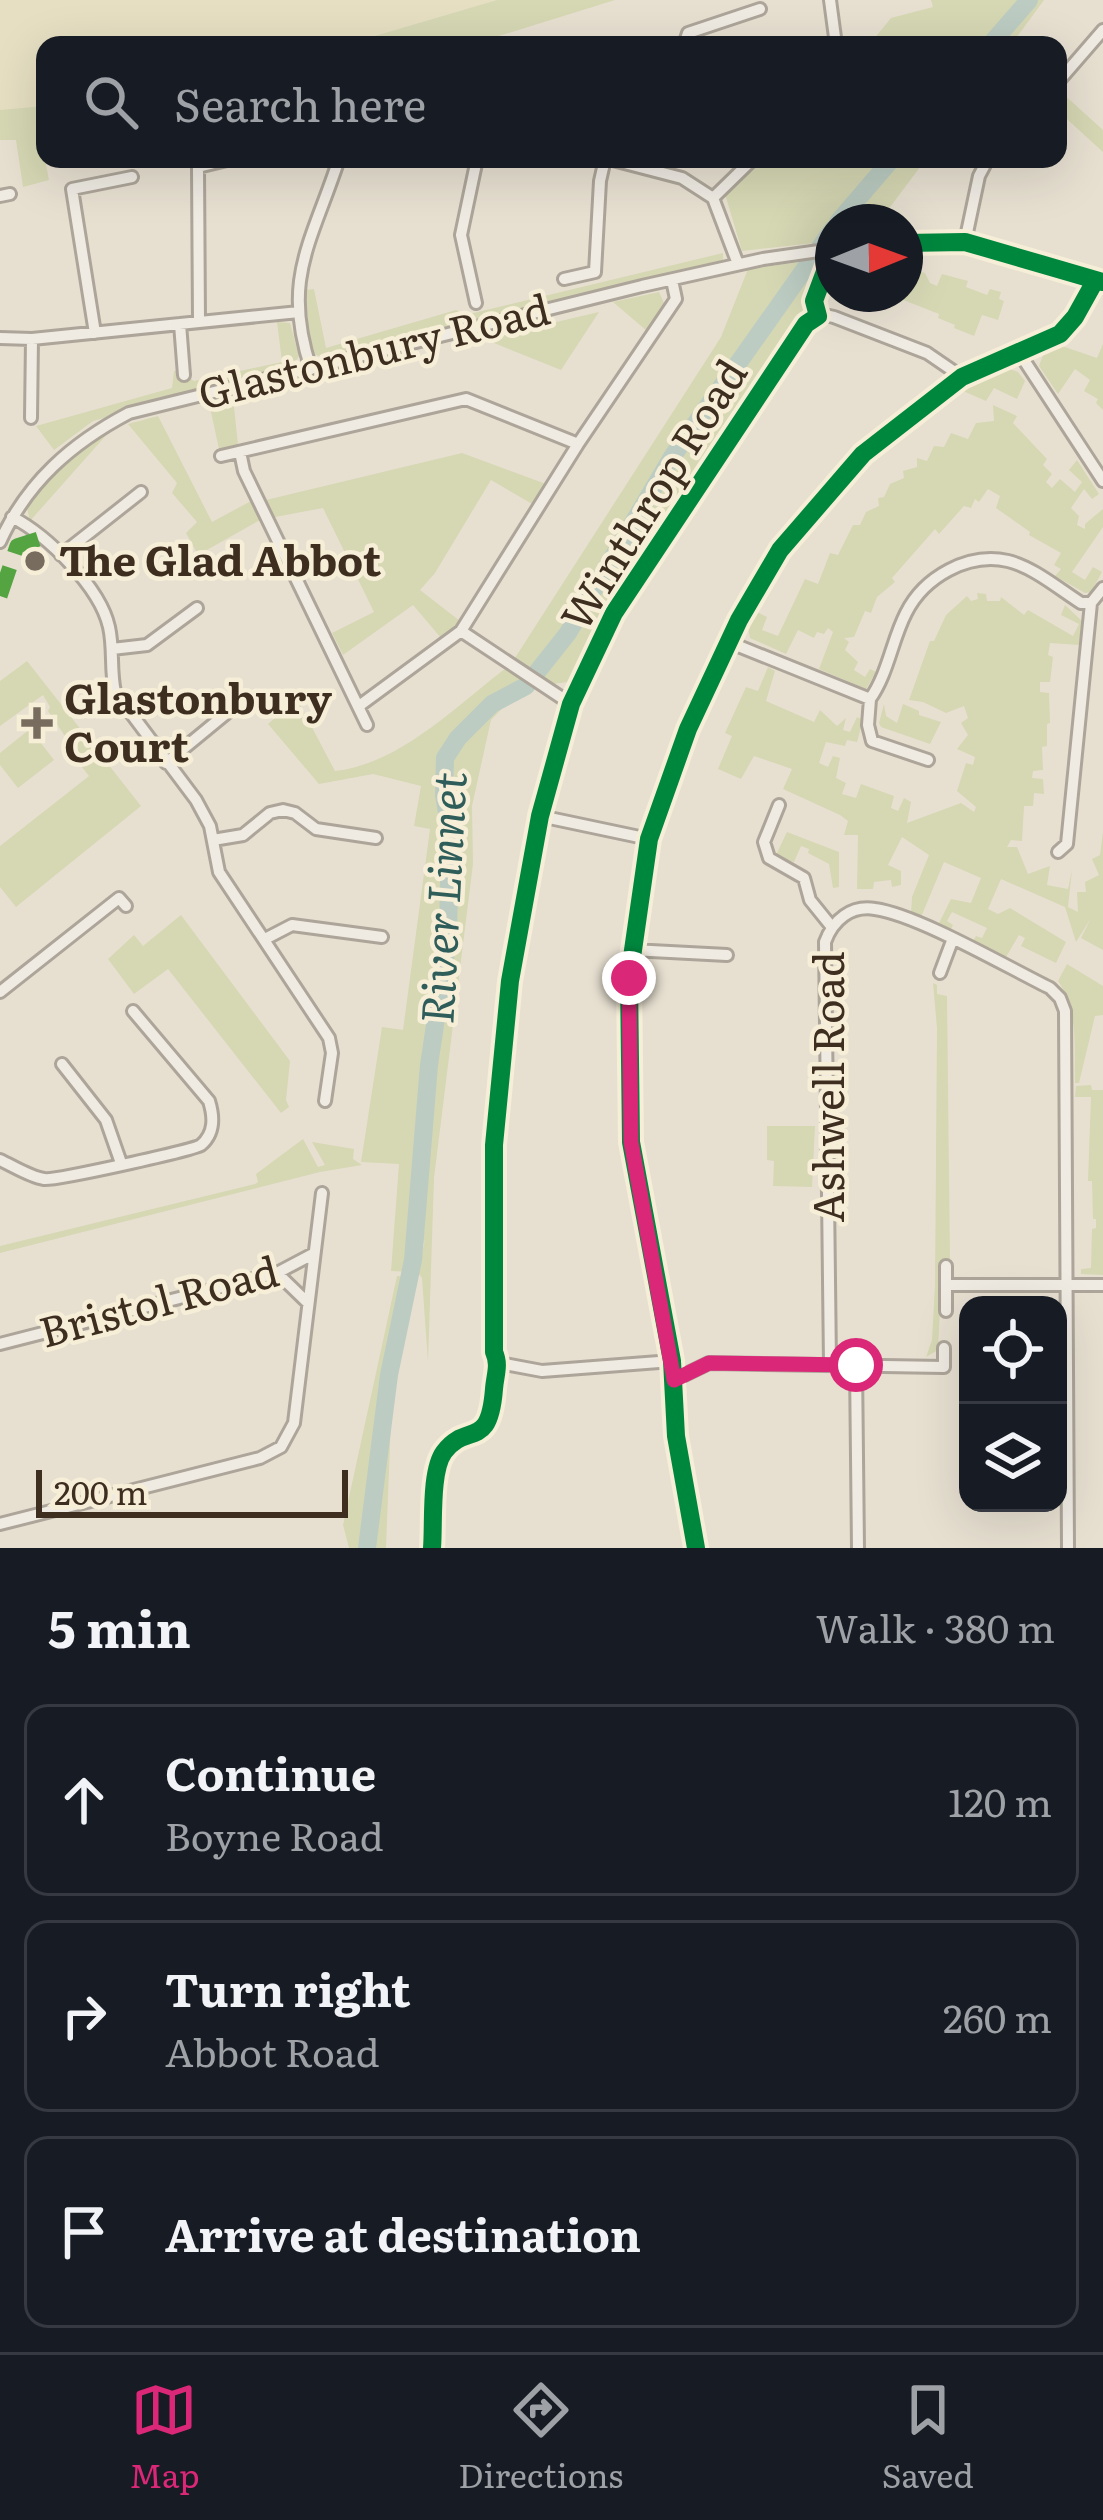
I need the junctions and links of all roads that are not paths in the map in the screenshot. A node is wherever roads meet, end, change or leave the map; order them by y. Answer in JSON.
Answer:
{"nodes":[{"id":1,"x":830,"y":0,"type":"edge"},
{"id":2,"x":760,"y":9,"type":"dead end"},
{"id":3,"x":1103,"y":30,"type":"edge"},
{"id":4,"x":687,"y":36,"type":"edge"},
{"id":5,"x":835,"y":36,"type":"edge"},
{"id":6,"x":1067,"y":72,"type":"edge"},
{"id":7,"x":199,"y":168,"type":"edge"},
{"id":8,"x":336,"y":168,"type":"edge"},
{"id":9,"x":475,"y":168,"type":"edge"},
{"id":10,"x":604,"y":168,"type":"edge"},
{"id":11,"x":659,"y":168,"type":"edge"},
{"id":12,"x":744,"y":168,"type":"edge"},
{"id":13,"x":983,"y":168,"type":"edge"},
{"id":14,"x":132,"y":177,"type":"dead end"},
{"id":15,"x":713,"y":198,"type":"junction"},
{"id":16,"x":964,"y":242,"type":"junction"},
{"id":17,"x":923,"y":243,"type":"edge"},
{"id":18,"x":815,"y":252,"type":"edge"},
{"id":19,"x":738,"y":264,"type":"junction"},
{"id":20,"x":564,"y":279,"type":"dead end"},
{"id":21,"x":672,"y":280,"type":"junction"},
{"id":22,"x":1099,"y":281,"type":"edge"},
{"id":23,"x":476,"y":303,"type":"dead end"},
{"id":24,"x":298,"y":312,"type":"junction"},
{"id":25,"x":199,"y":321,"type":"junction"},
{"id":26,"x":180,"y":324,"type":"junction"},
{"id":27,"x":94,"y":333,"type":"junction"},
{"id":28,"x":0,"y":338,"type":"edge"},
{"id":29,"x":32,"y":339,"type":"junction"},
{"id":30,"x":1018,"y":351,"type":"junction"},
{"id":31,"x":311,"y":368,"type":"junction"},
{"id":32,"x":181,"y":372,"type":"dead end"},
{"id":33,"x":962,"y":377,"type":"junction"},
{"id":34,"x":31,"y":418,"type":"dead end"},
{"id":35,"x":578,"y":444,"type":"junction"},
{"id":36,"x":240,"y":452,"type":"junction"},
{"id":37,"x":221,"y":456,"type":"dead end"},
{"id":38,"x":1103,"y":481,"type":"edge"},
{"id":39,"x":141,"y":492,"type":"dead end"},
{"id":40,"x":12,"y":517,"type":"junction"},
{"id":41,"x":0,"y":542,"type":"edge"},
{"id":42,"x":61,"y":555,"type":"junction"},
{"id":43,"x":1103,"y":588,"type":"edge"},
{"id":44,"x":1091,"y":603,"type":"junction"},
{"id":45,"x":197,"y":608,"type":"dead end"},
{"id":46,"x":461,"y":631,"type":"junction"},
{"id":47,"x":731,"y":643,"type":"junction"},
{"id":48,"x":112,"y":649,"type":"junction"},
{"id":49,"x":245,"y":698,"type":"dead end"},
{"id":50,"x":870,"y":699,"type":"junction"},
{"id":51,"x":572,"y":704,"type":"junction"},
{"id":52,"x":359,"y":706,"type":"junction"},
{"id":53,"x":367,"y":724,"type":"dead end"},
{"id":54,"x":928,"y":760,"type":"dead end"},
{"id":55,"x":166,"y":763,"type":"junction"},
{"id":56,"x":779,"y":805,"type":"dead end"},
{"id":57,"x":540,"y":817,"type":"junction"},
{"id":58,"x":376,"y":838,"type":"dead end"},
{"id":59,"x":649,"y":839,"type":"junction"},
{"id":60,"x":213,"y":840,"type":"junction"},
{"id":61,"x":1058,"y":853,"type":"dead end"},
{"id":62,"x":126,"y":907,"type":"dead end"},
{"id":63,"x":831,"y":926,"type":"junction"},
{"id":64,"x":382,"y":937,"type":"dead end"},
{"id":65,"x":265,"y":939,"type":"junction"},
{"id":66,"x":952,"y":940,"type":"junction"},
{"id":67,"x":632,"y":950,"type":"junction"},
{"id":68,"x":727,"y":955,"type":"dead end"},
{"id":69,"x":940,"y":973,"type":"dead end"},
{"id":70,"x":0,"y":992,"type":"edge"},
{"id":71,"x":134,"y":1011,"type":"dead end"},
{"id":72,"x":62,"y":1064,"type":"dead end"},
{"id":73,"x":325,"y":1101,"type":"dead end"},
{"id":74,"x":0,"y":1160,"type":"edge"},
{"id":75,"x":122,"y":1163,"type":"junction"},
{"id":76,"x":322,"y":1192,"type":"dead end"},
{"id":77,"x":314,"y":1253,"type":"junction"},
{"id":78,"x":946,"y":1266,"type":"dead end"},
{"id":79,"x":277,"y":1274,"type":"junction"},
{"id":80,"x":947,"y":1285,"type":"junction"},
{"id":81,"x":1103,"y":1285,"type":"edge"},
{"id":82,"x":1066,"y":1287,"type":"junction"},
{"id":83,"x":308,"y":1303,"type":"junction"},
{"id":84,"x":946,"y":1311,"type":"dead end"},
{"id":85,"x":0,"y":1344,"type":"edge"},
{"id":86,"x":944,"y":1348,"type":"dead end"},
{"id":87,"x":672,"y":1360,"type":"junction"},
{"id":88,"x":499,"y":1363,"type":"junction"},
{"id":89,"x":830,"y":1364,"type":"junction"},
{"id":90,"x":856,"y":1365,"type":"junction"},
{"id":91,"x":674,"y":1380,"type":"junction"},
{"id":92,"x":0,"y":1524,"type":"edge"},
{"id":93,"x":432,"y":1548,"type":"edge"},
{"id":94,"x":696,"y":1548,"type":"edge"},
{"id":95,"x":858,"y":1548,"type":"edge"},
{"id":96,"x":1068,"y":1548,"type":"edge"}],
"edges":[{"from":1,"to":5,"type":"street"},
{"from":2,"to":4,"type":"street"},
{"from":3,"to":6,"type":"street"},
{"from":7,"to":25,"type":"street"},
{"from":8,"to":24,"type":"street"},
{"from":9,"to":23,"type":"street"},
{"from":10,"to":20,"type":"street"},
{"from":11,"to":15,"type":"street"},
{"from":12,"to":15,"type":"street"},
{"from":13,"to":16,"type":"street"},
{"from":14,"to":27,"type":"street"},
{"from":15,"to":19,"type":"street"},
{"from":16,"to":17,"type":"street"},
{"from":16,"to":22,"type":"street"},
{"from":18,"to":19,"type":"street","name":"Glastonbury Road"},
{"from":19,"to":21,"type":"street","name":"Glastonbury Road"},
{"from":21,"to":31,"type":"street","name":"Glastonbury Road"},
{"from":21,"to":35,"type":"street"},
{"from":22,"to":30,"type":"street"},
{"from":24,"to":25,"type":"street"},
{"from":24,"to":31,"type":"street"},
{"from":25,"to":26,"type":"street"},
{"from":26,"to":27,"type":"street"},
{"from":26,"to":32,"type":"street"},
{"from":27,"to":29,"type":"street"},
{"from":28,"to":29,"type":"street"},
{"from":29,"to":34,"type":"street"},
{"from":30,"to":33,"type":"street"},
{"from":30,"to":38,"type":"street"},
{"from":31,"to":40,"type":"street","name":"Glastonbury Road"},
{"from":33,"to":47,"type":"street"},
{"from":33,"to":51,"type":"street","name":"Winthrop Road"},
{"from":35,"to":36,"type":"street"},
{"from":35,"to":46,"type":"street"},
{"from":36,"to":37,"type":"street"},
{"from":36,"to":52,"type":"street"},
{"from":39,"to":42,"type":"street"},
{"from":40,"to":41,"type":"street","name":"Glastonbury Road"},
{"from":40,"to":42,"type":"street"},
{"from":42,"to":48,"type":"street"},
{"from":43,"to":44,"type":"street"},
{"from":44,"to":50,"type":"street"},
{"from":44,"to":61,"type":"street"},
{"from":45,"to":48,"type":"street"},
{"from":46,"to":51,"type":"street"},
{"from":46,"to":52,"type":"street"},
{"from":47,"to":50,"type":"street"},
{"from":47,"to":59,"type":"street"},
{"from":48,"to":55,"type":"street"},
{"from":49,"to":55,"type":"street"},
{"from":50,"to":54,"type":"street"},
{"from":51,"to":57,"type":"street","name":"Winthrop Road"},
{"from":52,"to":53,"type":"street"},
{"from":55,"to":60,"type":"street"},
{"from":56,"to":63,"type":"street"},
{"from":57,"to":59,"type":"street"},
{"from":57,"to":88,"type":"street","name":"Winthrop Road"},
{"from":58,"to":60,"type":"street"},
{"from":59,"to":67,"type":"street"},
{"from":60,"to":65,"type":"street"},
{"from":62,"to":70,"type":"street"},
{"from":63,"to":66,"type":"street","name":"Ashwell Road"},
{"from":63,"to":89,"type":"street","name":"Ashwell Road"},
{"from":64,"to":65,"type":"street"},
{"from":65,"to":73,"type":"street"},
{"from":66,"to":69,"type":"street"},
{"from":66,"to":82,"type":"street","name":"Ashwell Road"},
{"from":67,"to":68,"type":"street"},
{"from":67,"to":87,"type":"street"},
{"from":71,"to":75,"type":"street"},
{"from":72,"to":75,"type":"street"},
{"from":74,"to":75,"type":"street"},
{"from":76,"to":77,"type":"street"},
{"from":77,"to":79,"type":"street","name":"Bristol Road"},
{"from":77,"to":83,"type":"street"},
{"from":78,"to":80,"type":"street"},
{"from":79,"to":83,"type":"street"},
{"from":79,"to":85,"type":"street","name":"Bristol Road"},
{"from":80,"to":82,"type":"street"},
{"from":80,"to":84,"type":"street"},
{"from":81,"to":82,"type":"street"},
{"from":82,"to":96,"type":"street","name":"Ashwell Road"},
{"from":83,"to":92,"type":"street"},
{"from":86,"to":90,"type":"street"},
{"from":87,"to":88,"type":"street"},
{"from":87,"to":91,"type":"street"},
{"from":88,"to":93,"type":"street","name":"Winthrop Road"},
{"from":89,"to":90,"type":"street"},
{"from":89,"to":91,"type":"street"},
{"from":90,"to":95,"type":"street"},
{"from":91,"to":94,"type":"street"}]}
